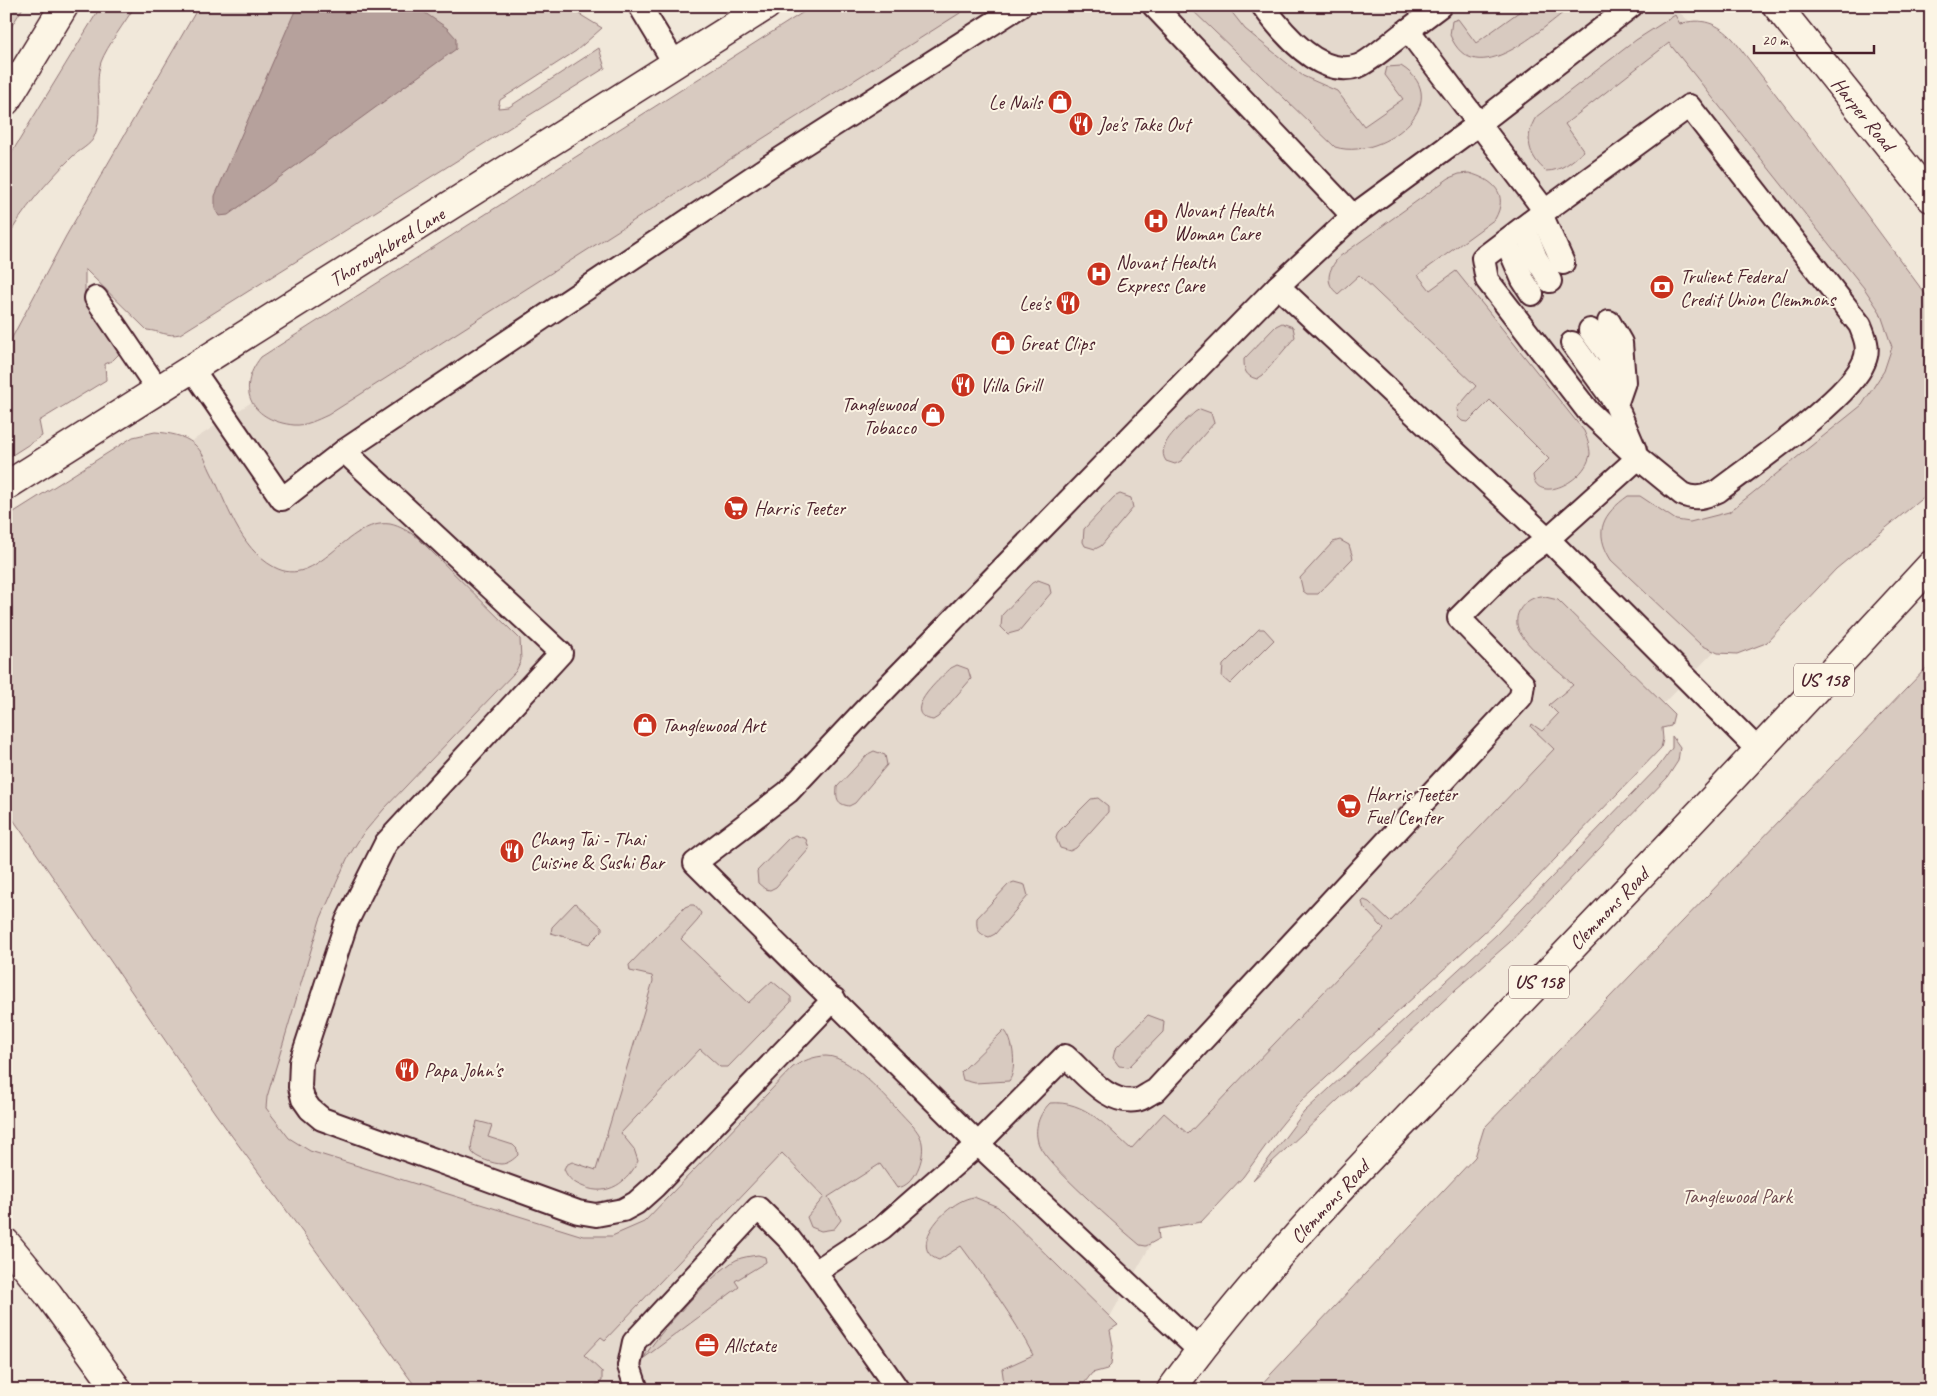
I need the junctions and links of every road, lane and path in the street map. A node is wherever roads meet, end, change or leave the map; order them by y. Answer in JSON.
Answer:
{"nodes":[{"id":1,"x":64,"y":6,"type":"edge"},
{"id":2,"x":640,"y":6,"type":"edge"},
{"id":3,"x":766,"y":6,"type":"edge"},
{"id":4,"x":1020,"y":6,"type":"edge"},
{"id":5,"x":1154,"y":6,"type":"edge"},
{"id":6,"x":1263,"y":6,"type":"edge"},
{"id":7,"x":1440,"y":6,"type":"edge"},
{"id":8,"x":1631,"y":6,"type":"edge"},
{"id":9,"x":1777,"y":6,"type":"edge"},
{"id":10,"x":1408,"y":30,"type":"junction"},
{"id":11,"x":675,"y":64,"type":"junction"},
{"id":12,"x":6,"y":101,"type":"edge"},
{"id":13,"x":1480,"y":123,"type":"junction"},
{"id":14,"x":1931,"y":198,"type":"edge"},
{"id":15,"x":1353,"y":216,"type":"junction"},
{"id":16,"x":1537,"y":217,"type":"junction"},
{"id":17,"x":1506,"y":241,"type":"junction"},
{"id":18,"x":1557,"y":272,"type":"dead end"},
{"id":19,"x":1278,"y":286,"type":"junction"},
{"id":20,"x":1532,"y":294,"type":"dead end"},
{"id":21,"x":96,"y":298,"type":"dead end"},
{"id":22,"x":193,"y":370,"type":"junction"},
{"id":23,"x":159,"y":391,"type":"junction"},
{"id":24,"x":1616,"y":405,"type":"junction"},
{"id":25,"x":344,"y":451,"type":"junction"},
{"id":26,"x":1638,"y":458,"type":"junction"},
{"id":27,"x":6,"y":486,"type":"edge"},
{"id":28,"x":1548,"y":539,"type":"junction"},
{"id":29,"x":1931,"y":565,"type":"edge"},
{"id":30,"x":1759,"y":751,"type":"junction"},
{"id":31,"x":834,"y":999,"type":"junction"},
{"id":32,"x":978,"y":1144,"type":"junction"},
{"id":33,"x":6,"y":1243,"type":"edge"},
{"id":34,"x":814,"y":1272,"type":"junction"},
{"id":35,"x":1199,"y":1350,"type":"junction"},
{"id":36,"x":118,"y":1390,"type":"edge"},
{"id":37,"x":637,"y":1390,"type":"edge"},
{"id":38,"x":898,"y":1390,"type":"edge"},
{"id":39,"x":1171,"y":1390,"type":"edge"}],
"edges":[{"from":1,"to":12,"type":"main road"},
{"from":2,"to":11,"type":"lane"},
{"from":3,"to":11,"type":"main road","name":"Thoroughbred Lane"},
{"from":4,"to":25,"type":"lane"},
{"from":5,"to":15,"type":"lane"},
{"from":6,"to":10,"type":"lane"},
{"from":7,"to":10,"type":"lane"},
{"from":8,"to":13,"type":"lane"},
{"from":9,"to":14,"type":"main road","name":"Harper Road"},
{"from":10,"to":13,"type":"lane"},
{"from":11,"to":22,"type":"main road","name":"Thoroughbred Lane"},
{"from":13,"to":15,"type":"lane"},
{"from":13,"to":16,"type":"lane"},
{"from":15,"to":19,"type":"lane"},
{"from":16,"to":17,"type":"lane"},
{"from":16,"to":18,"type":"lane"},
{"from":16,"to":26,"type":"lane"},
{"from":17,"to":20,"type":"lane"},
{"from":17,"to":26,"type":"lane"},
{"from":19,"to":28,"type":"lane"},
{"from":19,"to":31,"type":"lane"},
{"from":21,"to":23,"type":"lane"},
{"from":22,"to":23,"type":"main road","name":"Thoroughbred Lane"},
{"from":22,"to":25,"type":"lane"},
{"from":23,"to":27,"type":"main road","name":"Thoroughbred Lane"},
{"from":24,"to":24,"type":"lane"},
{"from":24,"to":26,"type":"lane"},
{"from":25,"to":31,"type":"lane"},
{"from":26,"to":28,"type":"lane"},
{"from":28,"to":30,"type":"lane"},
{"from":28,"to":32,"type":"lane"},
{"from":29,"to":30,"type":"main road","name":"Clemmons Road","number":"US 158"},
{"from":30,"to":35,"type":"main road","name":"Clemmons Road","number":"US 158"},
{"from":31,"to":32,"type":"lane"},
{"from":32,"to":34,"type":"lane"},
{"from":32,"to":35,"type":"lane"},
{"from":33,"to":36,"type":"main road"},
{"from":34,"to":37,"type":"lane"},
{"from":34,"to":38,"type":"lane"},
{"from":35,"to":39,"type":"main road","name":"Clemmons Road","number":"US 158"}]}
